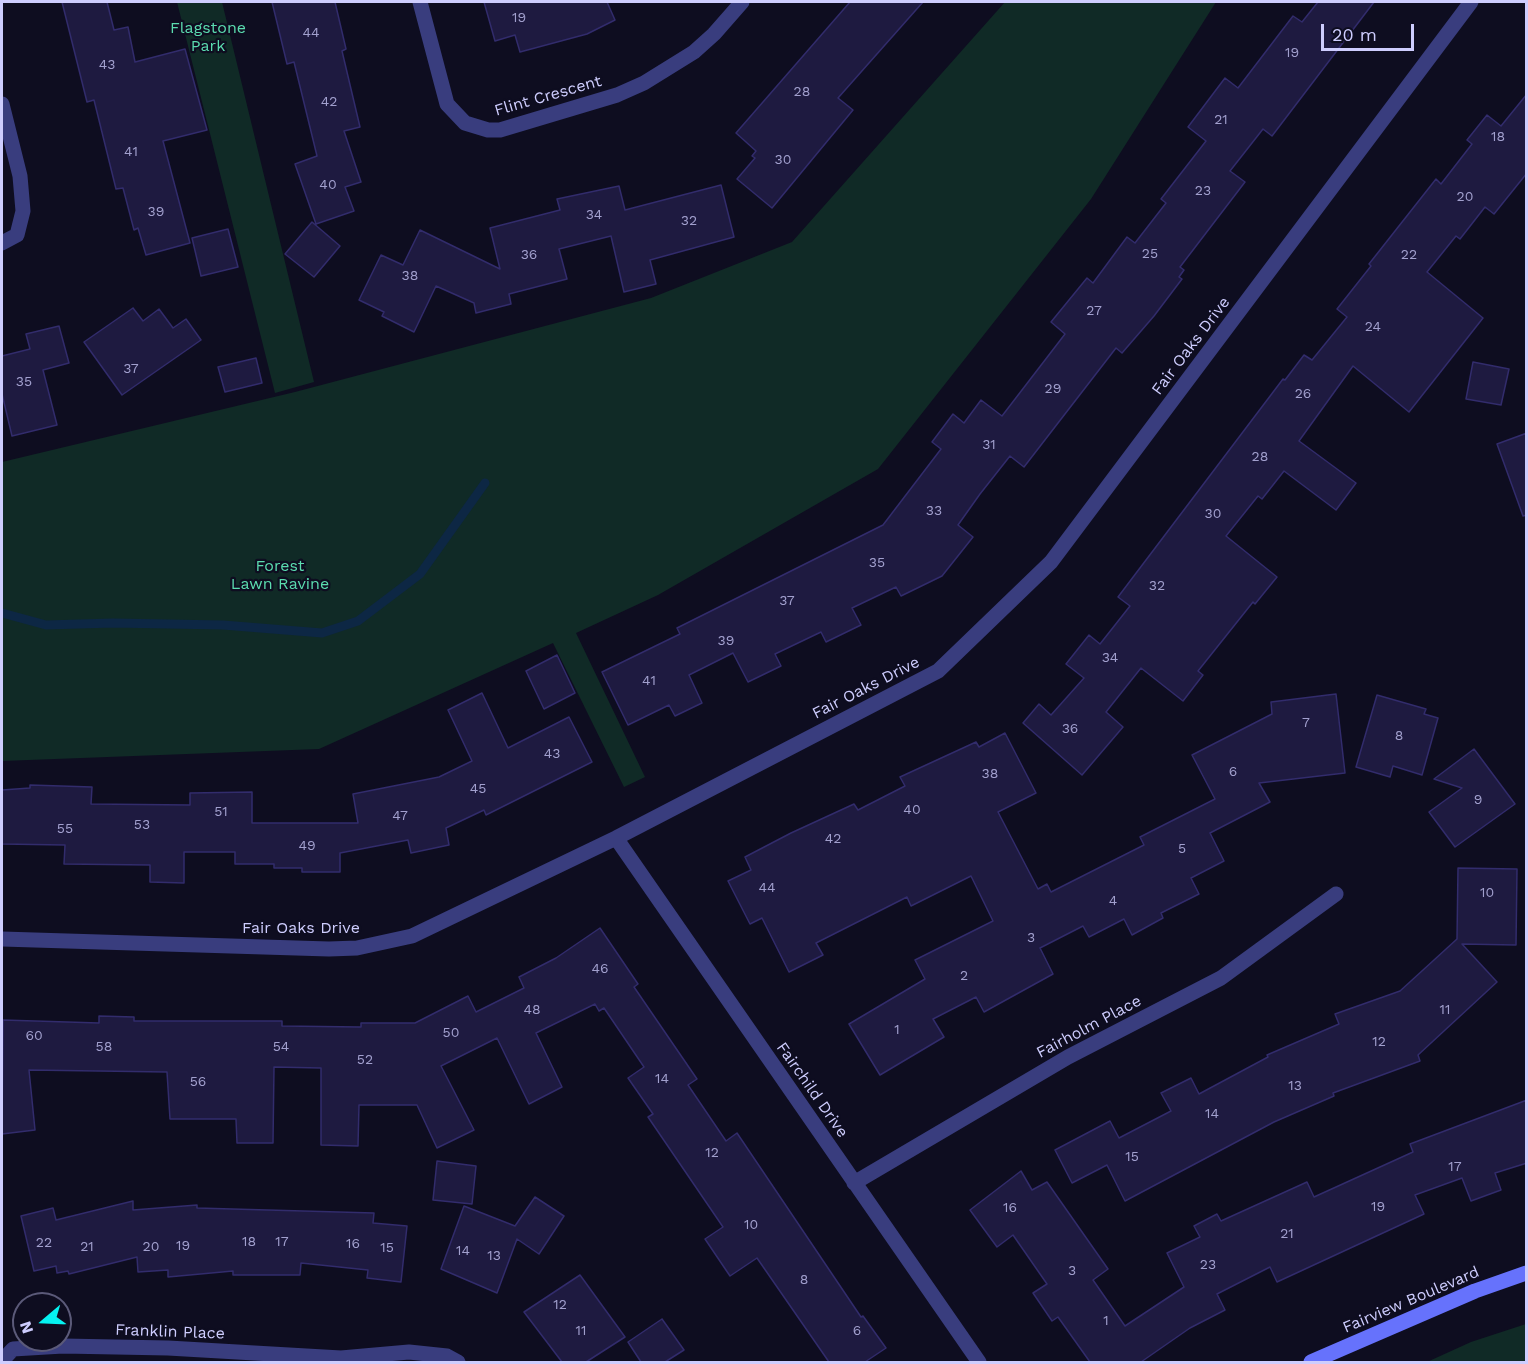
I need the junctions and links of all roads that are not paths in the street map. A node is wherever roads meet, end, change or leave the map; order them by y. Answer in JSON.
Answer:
{"nodes":[{"id":1,"x":420,"y":2,"type":"edge"},
{"id":2,"x":742,"y":2,"type":"edge"},
{"id":3,"x":1471,"y":2,"type":"edge"},
{"id":4,"x":2,"y":104,"type":"edge"},
{"id":5,"x":2,"y":243,"type":"edge"},
{"id":6,"x":616,"y":838,"type":"junction"},
{"id":7,"x":1336,"y":894,"type":"dead end"},
{"id":8,"x":2,"y":939,"type":"edge"},
{"id":9,"x":854,"y":1183,"type":"junction"},
{"id":10,"x":1527,"y":1273,"type":"edge"},
{"id":11,"x":2,"y":1360,"type":"edge"},
{"id":12,"x":342,"y":1360,"type":"edge"},
{"id":13,"x":458,"y":1362,"type":"edge"},
{"id":14,"x":979,"y":1362,"type":"edge"},
{"id":15,"x":1311,"y":1362,"type":"edge"}],
"edges":[{"from":1,"to":2,"type":"street","name":"Flint Crescent"},
{"from":3,"to":6,"type":"street","name":"Fair Oaks Drive"},
{"from":4,"to":5,"type":"street"},
{"from":6,"to":8,"type":"street","name":"Fair Oaks Drive"},
{"from":6,"to":9,"type":"street","name":"Fairchild Drive"},
{"from":7,"to":9,"type":"street","name":"Fairholm Place"},
{"from":9,"to":14,"type":"street","name":"Fairchild Drive"},
{"from":10,"to":15,"type":"street","name":"Fairview Boulevard"},
{"from":11,"to":12,"type":"street","name":"Franklin Place"},
{"from":12,"to":13,"type":"street","name":"Franklin Place"}]}
